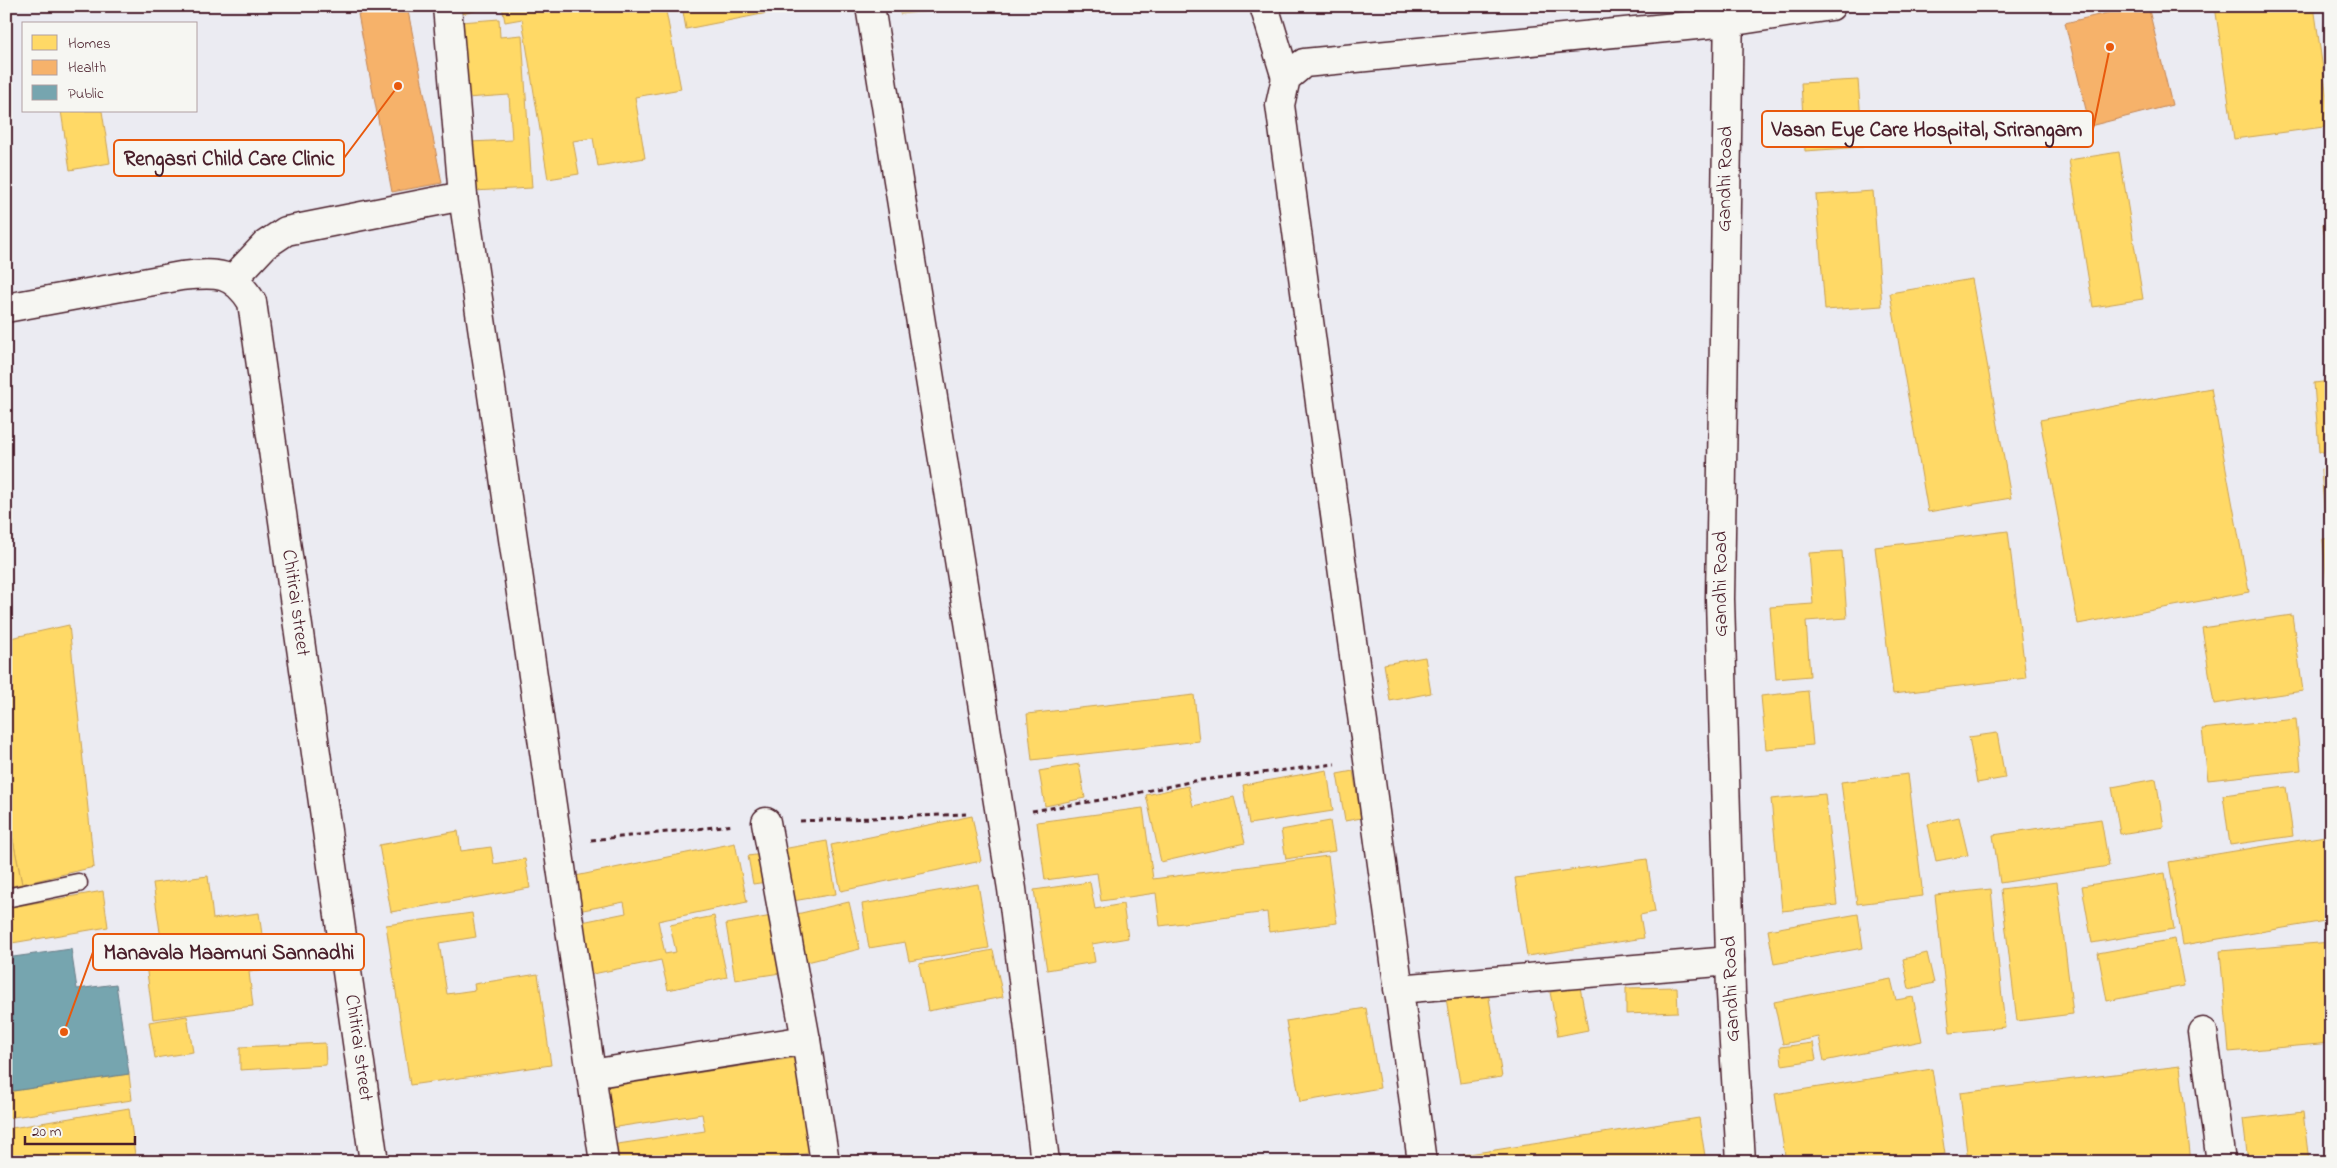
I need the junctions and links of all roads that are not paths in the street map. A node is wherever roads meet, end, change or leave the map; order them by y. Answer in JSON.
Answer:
{"nodes":[{"id":1,"x":447,"y":6,"type":"edge"},
{"id":2,"x":870,"y":6,"type":"edge"},
{"id":3,"x":1264,"y":6,"type":"edge"},
{"id":4,"x":1831,"y":6,"type":"edge"},
{"id":5,"x":1728,"y":14,"type":"edge"},
{"id":6,"x":1286,"y":78,"type":"junction"},
{"id":7,"x":463,"y":196,"type":"junction"},
{"id":8,"x":234,"y":279,"type":"junction"},
{"id":9,"x":6,"y":308,"type":"edge"},
{"id":10,"x":766,"y":822,"type":"dead end"},
{"id":11,"x":78,"y":882,"type":"dead end"},
{"id":12,"x":6,"y":898,"type":"edge"},
{"id":13,"x":1730,"y":961,"type":"junction"},
{"id":14,"x":1398,"y":989,"type":"junction"},
{"id":15,"x":2202,"y":1032,"type":"dead end"},
{"id":16,"x":806,"y":1040,"type":"junction"},
{"id":17,"x":591,"y":1074,"type":"junction"},
{"id":18,"x":374,"y":1162,"type":"edge"},
{"id":19,"x":604,"y":1162,"type":"edge"},
{"id":20,"x":825,"y":1162,"type":"edge"},
{"id":21,"x":1045,"y":1162,"type":"edge"},
{"id":22,"x":1422,"y":1162,"type":"edge"},
{"id":23,"x":1741,"y":1162,"type":"edge"},
{"id":24,"x":2221,"y":1162,"type":"edge"}],
"edges":[{"from":1,"to":7,"type":"street"},
{"from":2,"to":21,"type":"street"},
{"from":3,"to":6,"type":"street"},
{"from":4,"to":5,"type":"street"},
{"from":5,"to":6,"type":"street"},
{"from":5,"to":13,"type":"street","name":"Gandhi Road"},
{"from":6,"to":14,"type":"street"},
{"from":7,"to":8,"type":"street"},
{"from":7,"to":17,"type":"street"},
{"from":8,"to":9,"type":"street"},
{"from":8,"to":18,"type":"street","name":"Chitirai street"},
{"from":10,"to":16,"type":"street"},
{"from":11,"to":12,"type":"lane"},
{"from":13,"to":14,"type":"street"},
{"from":13,"to":23,"type":"street","name":"Gandhi Road"},
{"from":14,"to":22,"type":"street"},
{"from":15,"to":24,"type":"street"},
{"from":16,"to":17,"type":"street"},
{"from":16,"to":20,"type":"street"},
{"from":17,"to":19,"type":"street"}]}
